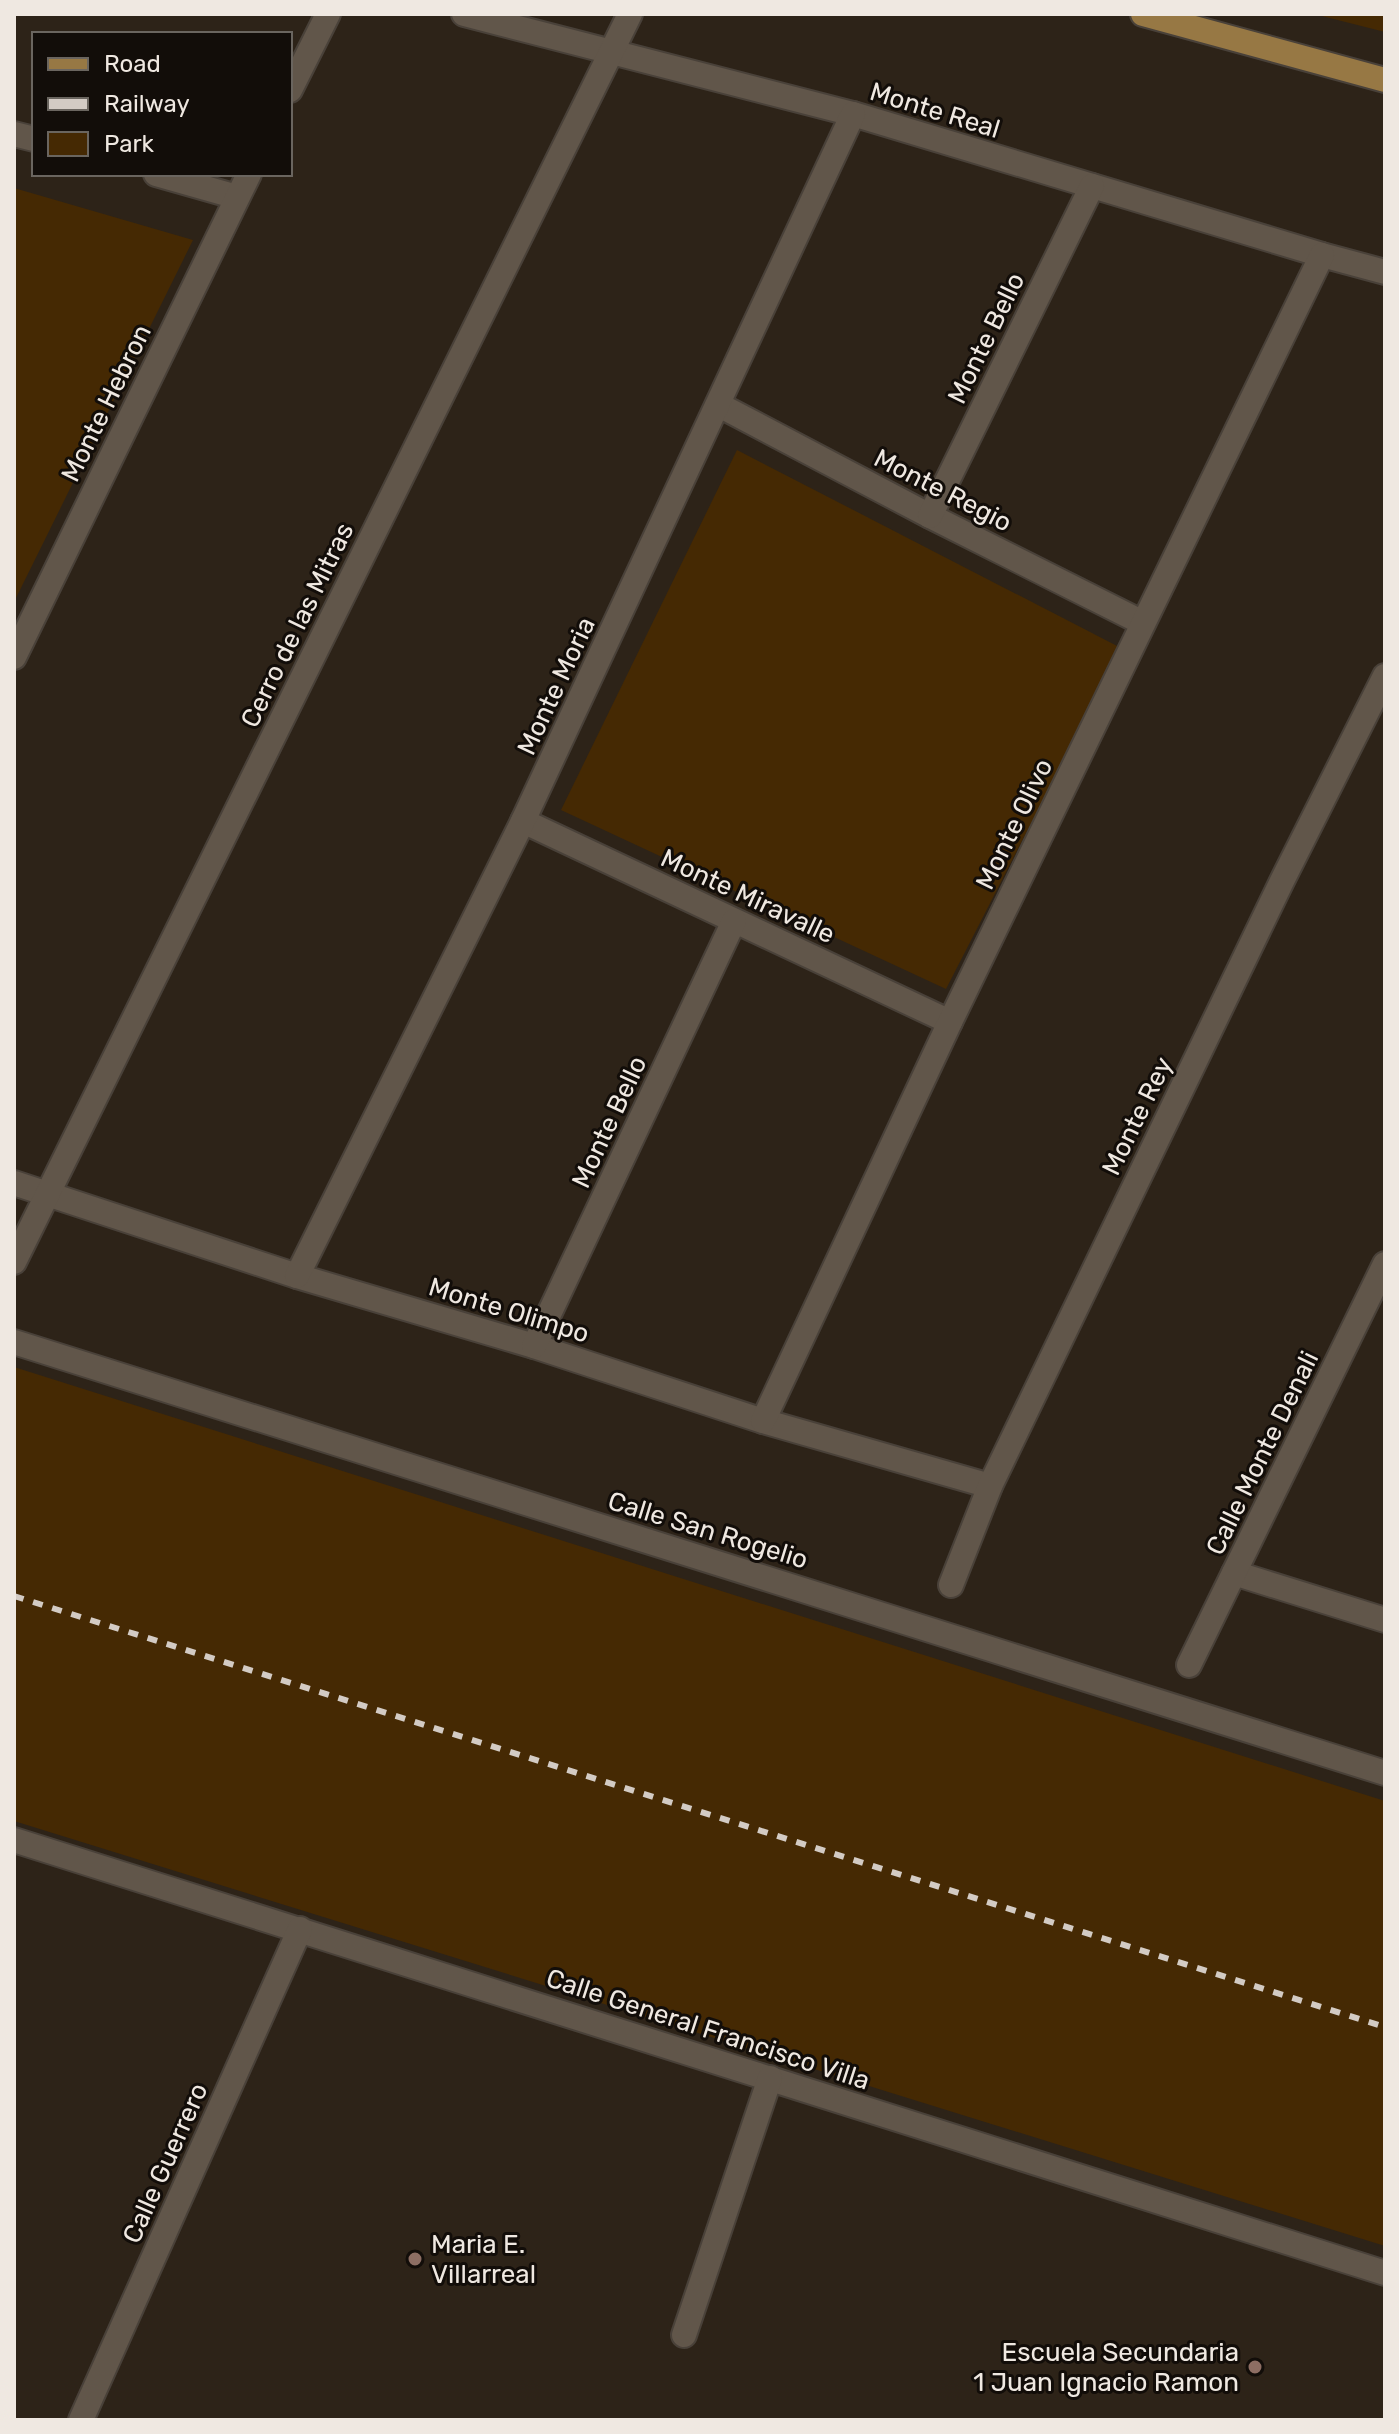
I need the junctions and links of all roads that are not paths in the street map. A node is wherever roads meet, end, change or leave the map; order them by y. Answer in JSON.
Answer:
{"nodes":[{"id":1,"x":328,"y":14,"type":"edge"},
{"id":2,"x":464,"y":14,"type":"edge"},
{"id":3,"x":630,"y":14,"type":"edge"},
{"id":4,"x":1143,"y":14,"type":"edge"},
{"id":5,"x":611,"y":52,"type":"junction"},
{"id":6,"x":1385,"y":80,"type":"edge"},
{"id":7,"x":292,"y":86,"type":"edge"},
{"id":8,"x":853,"y":114,"type":"junction"},
{"id":9,"x":163,"y":176,"type":"edge"},
{"id":10,"x":248,"y":176,"type":"edge"},
{"id":11,"x":1092,"y":186,"type":"junction"},
{"id":12,"x":237,"y":197,"type":"junction"},
{"id":13,"x":1322,"y":255,"type":"junction"},
{"id":14,"x":1385,"y":272,"type":"edge"},
{"id":15,"x":719,"y":405,"type":"junction"},
{"id":16,"x":930,"y":516,"type":"junction"},
{"id":17,"x":1143,"y":623,"type":"junction"},
{"id":18,"x":14,"y":657,"type":"edge"},
{"id":19,"x":1385,"y":676,"type":"edge"},
{"id":20,"x":523,"y":821,"type":"junction"},
{"id":21,"x":734,"y":921,"type":"junction"},
{"id":22,"x":950,"y":1022,"type":"junction"},
{"id":23,"x":14,"y":1183,"type":"edge"},
{"id":24,"x":47,"y":1194,"type":"junction"},
{"id":25,"x":14,"y":1262,"type":"edge"},
{"id":26,"x":1385,"y":1264,"type":"edge"},
{"id":27,"x":297,"y":1276,"type":"junction"},
{"id":28,"x":1374,"y":1312,"type":"edge"},
{"id":29,"x":14,"y":1342,"type":"edge"},
{"id":30,"x":534,"y":1346,"type":"junction"},
{"id":31,"x":763,"y":1421,"type":"junction"},
{"id":32,"x":990,"y":1486,"type":"junction"},
{"id":33,"x":1234,"y":1573,"type":"junction"},
{"id":34,"x":951,"y":1585,"type":"dead end"},
{"id":35,"x":1385,"y":1620,"type":"edge"},
{"id":36,"x":1189,"y":1665,"type":"dead end"},
{"id":37,"x":1385,"y":1773,"type":"edge"},
{"id":38,"x":14,"y":1840,"type":"edge"},
{"id":39,"x":300,"y":1929,"type":"junction"},
{"id":40,"x":770,"y":2078,"type":"junction"},
{"id":41,"x":1385,"y":2273,"type":"edge"},
{"id":42,"x":684,"y":2335,"type":"dead end"},
{"id":43,"x":81,"y":2420,"type":"edge"}],
"edges":[{"from":1,"to":7,"type":"street"},
{"from":2,"to":5,"type":"street","name":"Monte Real"},
{"from":3,"to":5,"type":"street","name":"Cerro de las Mitras"},
{"from":4,"to":6,"type":"main road"},
{"from":5,"to":8,"type":"street","name":"Monte Real"},
{"from":5,"to":24,"type":"street","name":"Cerro de las Mitras"},
{"from":8,"to":11,"type":"street","name":"Monte Real"},
{"from":8,"to":15,"type":"street","name":"Monte Moria"},
{"from":9,"to":12,"type":"street"},
{"from":10,"to":12,"type":"street","name":"Monte Hebron"},
{"from":11,"to":13,"type":"street","name":"Monte Real"},
{"from":11,"to":16,"type":"street","name":"Monte Bello"},
{"from":12,"to":18,"type":"street","name":"Monte Hebron"},
{"from":13,"to":14,"type":"street","name":"Monte Real"},
{"from":13,"to":17,"type":"street","name":"Monte Olivo"},
{"from":15,"to":16,"type":"street","name":"Monte Regio"},
{"from":15,"to":20,"type":"street","name":"Monte Moria"},
{"from":16,"to":17,"type":"street","name":"Monte Regio"},
{"from":17,"to":22,"type":"street","name":"Monte Olivo"},
{"from":19,"to":32,"type":"street","name":"Monte Rey"},
{"from":20,"to":21,"type":"street","name":"Monte Miravalle"},
{"from":20,"to":27,"type":"street","name":"Monte Moria"},
{"from":21,"to":22,"type":"street","name":"Monte Miravalle"},
{"from":21,"to":30,"type":"street","name":"Monte Bello"},
{"from":22,"to":31,"type":"street","name":"Monte Olivo"},
{"from":23,"to":24,"type":"street","name":"Monte Olimpo"},
{"from":24,"to":25,"type":"street","name":"Cerro de las Mitras"},
{"from":24,"to":27,"type":"street","name":"Monte Olimpo"},
{"from":26,"to":28,"type":"street","name":"Calle Monte Denali"},
{"from":27,"to":30,"type":"street","name":"Monte Olimpo"},
{"from":28,"to":33,"type":"street","name":"Calle Monte Denali"},
{"from":29,"to":37,"type":"street","name":"Calle San Rogelio"},
{"from":30,"to":31,"type":"street","name":"Monte Olimpo"},
{"from":31,"to":32,"type":"street","name":"Monte Olimpo"},
{"from":32,"to":34,"type":"street","name":"Monte Rey"},
{"from":33,"to":35,"type":"street"},
{"from":33,"to":36,"type":"street","name":"Calle Monte Denali"},
{"from":38,"to":39,"type":"street","name":"Calle General Francisco Villa"},
{"from":39,"to":40,"type":"street","name":"Calle General Francisco Villa"},
{"from":39,"to":43,"type":"street","name":"Calle Guerrero"},
{"from":40,"to":41,"type":"street","name":"Calle General Francisco Villa"},
{"from":40,"to":42,"type":"street"}]}
